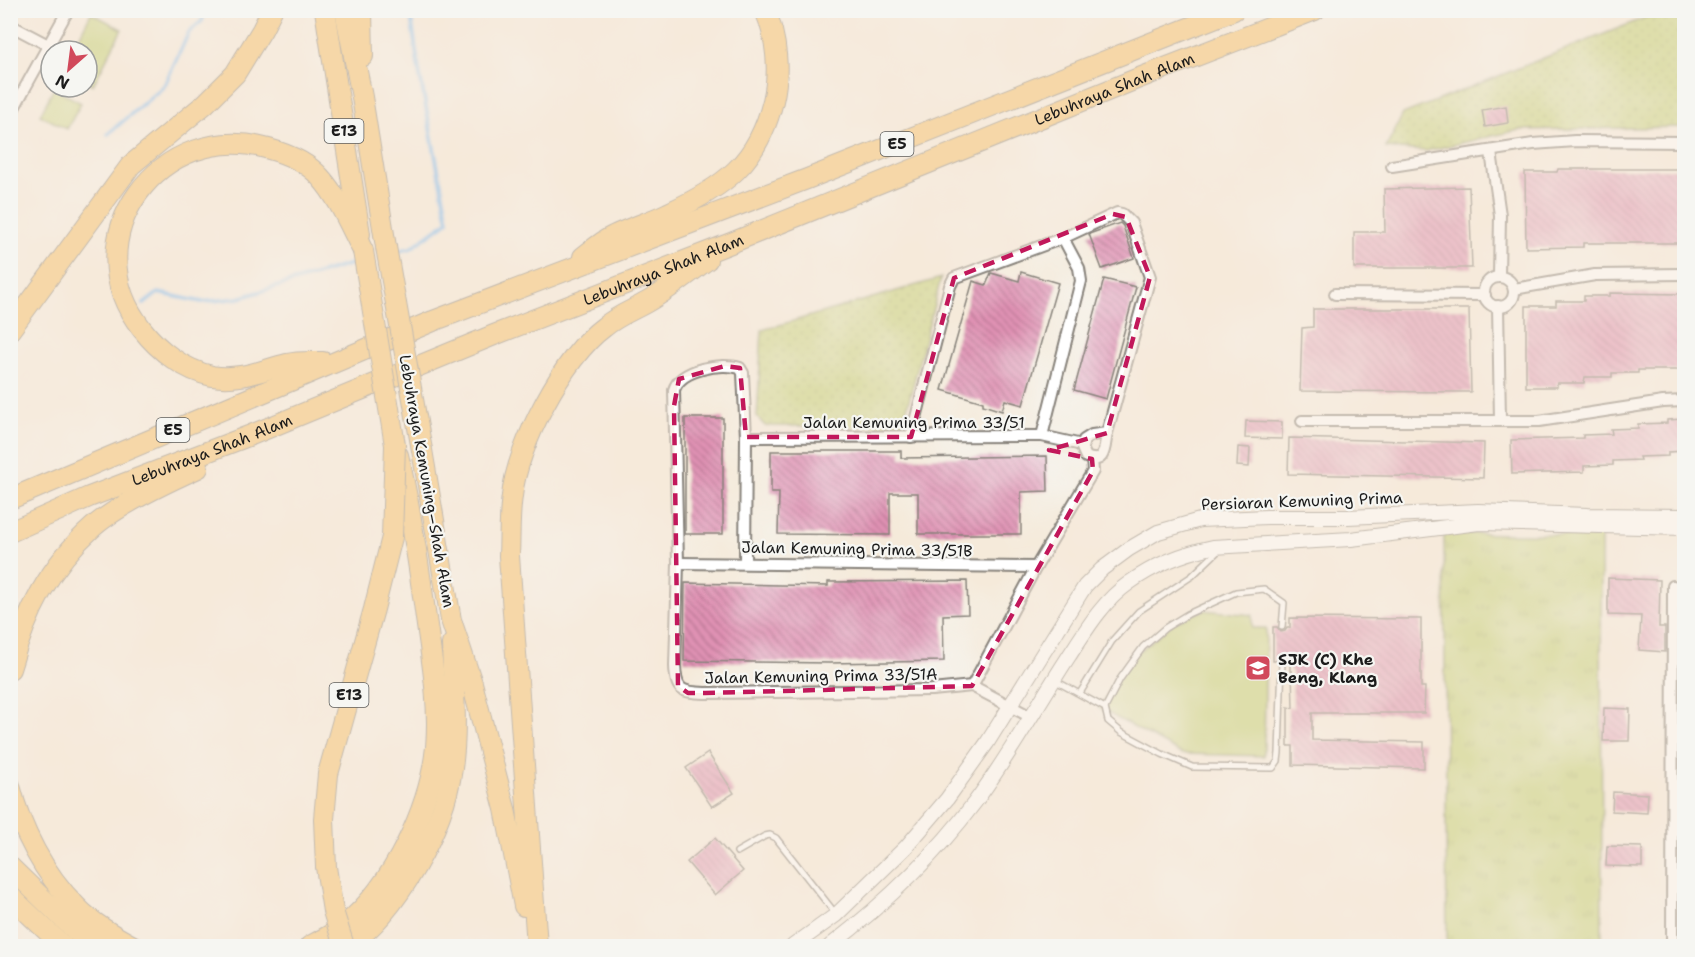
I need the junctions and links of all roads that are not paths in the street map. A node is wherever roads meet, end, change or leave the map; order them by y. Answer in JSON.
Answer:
{"nodes":[{"id":1,"x":68,"y":10,"type":"edge"},
{"id":2,"x":272,"y":10,"type":"edge"},
{"id":3,"x":325,"y":10,"type":"edge"},
{"id":4,"x":345,"y":10,"type":"edge"},
{"id":5,"x":362,"y":10,"type":"edge"},
{"id":6,"x":765,"y":10,"type":"edge"},
{"id":7,"x":1234,"y":10,"type":"edge"},
{"id":8,"x":1315,"y":10,"type":"edge"},
{"id":9,"x":10,"y":25,"type":"edge"},
{"id":10,"x":51,"y":39,"type":"edge"},
{"id":11,"x":39,"y":40,"type":"edge"},
{"id":12,"x":39,"y":62,"type":"edge"},
{"id":13,"x":362,"y":97,"type":"junction"},
{"id":14,"x":10,"y":115,"type":"edge"},
{"id":15,"x":1684,"y":142,"type":"edge"},
{"id":16,"x":1491,"y":152,"type":"junction"},
{"id":17,"x":1392,"y":166,"type":"dead end"},
{"id":18,"x":1063,"y":237,"type":"junction"},
{"id":19,"x":732,"y":243,"type":"junction"},
{"id":20,"x":363,"y":251,"type":"junction"},
{"id":21,"x":558,"y":274,"type":"junction"},
{"id":22,"x":1684,"y":274,"type":"edge"},
{"id":23,"x":1499,"y":277,"type":"junction"},
{"id":24,"x":1514,"y":289,"type":"junction"},
{"id":25,"x":1335,"y":294,"type":"dead end"},
{"id":26,"x":1485,"y":295,"type":"junction"},
{"id":27,"x":1498,"y":306,"type":"junction"},
{"id":28,"x":10,"y":330,"type":"edge"},
{"id":29,"x":335,"y":361,"type":"junction"},
{"id":30,"x":1684,"y":401,"type":"edge"},
{"id":31,"x":1500,"y":420,"type":"junction"},
{"id":32,"x":1302,"y":422,"type":"dead end"},
{"id":33,"x":1107,"y":433,"type":"junction"},
{"id":34,"x":251,"y":435,"type":"junction"},
{"id":35,"x":1042,"y":436,"type":"junction"},
{"id":36,"x":746,"y":437,"type":"junction"},
{"id":37,"x":911,"y":437,"type":"junction"},
{"id":38,"x":395,"y":445,"type":"junction"},
{"id":39,"x":1082,"y":445,"type":"junction"},
{"id":40,"x":1092,"y":459,"type":"junction"},
{"id":41,"x":10,"y":499,"type":"edge"},
{"id":42,"x":1373,"y":516,"type":"junction"},
{"id":43,"x":1684,"y":516,"type":"edge"},
{"id":44,"x":1684,"y":528,"type":"edge"},
{"id":45,"x":10,"y":532,"type":"edge"},
{"id":46,"x":1374,"y":536,"type":"junction"},
{"id":47,"x":1223,"y":546,"type":"junction"},
{"id":48,"x":678,"y":563,"type":"junction"},
{"id":49,"x":745,"y":563,"type":"junction"},
{"id":50,"x":1036,"y":567,"type":"junction"},
{"id":51,"x":1672,"y":586,"type":"dead end"},
{"id":52,"x":451,"y":620,"type":"junction"},
{"id":53,"x":1282,"y":627,"type":"dead end"},
{"id":54,"x":1282,"y":661,"type":"dead end"},
{"id":55,"x":10,"y":669,"type":"edge"},
{"id":56,"x":1054,"y":680,"type":"junction"},
{"id":57,"x":972,"y":686,"type":"junction"},
{"id":58,"x":1080,"y":693,"type":"junction"},
{"id":59,"x":1009,"y":707,"type":"junction"},
{"id":60,"x":1105,"y":708,"type":"junction"},
{"id":61,"x":1031,"y":717,"type":"junction"},
{"id":62,"x":10,"y":786,"type":"edge"},
{"id":63,"x":737,"y":852,"type":"dead end"},
{"id":64,"x":10,"y":867,"type":"edge"},
{"id":65,"x":10,"y":896,"type":"edge"},
{"id":66,"x":836,"y":915,"type":"junction"},
{"id":67,"x":63,"y":946,"type":"edge"},
{"id":68,"x":97,"y":946,"type":"edge"},
{"id":69,"x":133,"y":946,"type":"edge"},
{"id":70,"x":310,"y":946,"type":"edge"},
{"id":71,"x":346,"y":946,"type":"edge"},
{"id":72,"x":535,"y":946,"type":"edge"},
{"id":73,"x":793,"y":946,"type":"edge"},
{"id":74,"x":830,"y":946,"type":"edge"},
{"id":75,"x":1672,"y":946,"type":"edge"}],
"edges":[{"from":1,"to":10,"type":"street"},
{"from":2,"to":28,"type":"highway"},
{"from":3,"to":20,"type":"highway","name":"Lebuhraya Kemuning–Shah Alam","number":"E13"},
{"from":4,"to":13,"type":"highway","name":"Lebuhraya Kemuning–Shah Alam","number":"E13"},
{"from":5,"to":13,"type":"highway"},
{"from":6,"to":21,"type":"highway"},
{"from":7,"to":21,"type":"highway","name":"Lebuhraya Shah Alam","number":"E5"},
{"from":8,"to":19,"type":"highway","name":"Lebuhraya Shah Alam","number":"E5"},
{"from":9,"to":11,"type":"street"},
{"from":12,"to":14,"type":"street"},
{"from":13,"to":52,"type":"highway","name":"Lebuhraya Kemuning–Shah Alam","number":"E13","bridge":true},
{"from":15,"to":16,"type":"street"},
{"from":16,"to":17,"type":"street"},
{"from":16,"to":23,"type":"street"},
{"from":18,"to":33,"type":"street"},
{"from":18,"to":35,"type":"street"},
{"from":18,"to":37,"type":"street"},
{"from":19,"to":34,"type":"highway","name":"Lebuhraya Shah Alam","number":"E5"},
{"from":19,"to":72,"type":"highway"},
{"from":20,"to":29,"type":"highway"},
{"from":20,"to":38,"type":"highway","name":"Lebuhraya Kemuning–Shah Alam","number":"E13","bridge":true},
{"from":21,"to":29,"type":"highway","name":"Lebuhraya Shah Alam","number":"E5"},
{"from":22,"to":24,"type":"street"},
{"from":23,"to":24,"type":"street"},
{"from":23,"to":26,"type":"street"},
{"from":24,"to":27,"type":"street"},
{"from":25,"to":26,"type":"street"},
{"from":26,"to":27,"type":"street"},
{"from":27,"to":31,"type":"street"},
{"from":29,"to":41,"type":"highway","name":"Lebuhraya Shah Alam","number":"E5"},
{"from":30,"to":31,"type":"street"},
{"from":31,"to":32,"type":"street"},
{"from":33,"to":39,"type":"street"},
{"from":33,"to":40,"type":"street"},
{"from":34,"to":45,"type":"highway","name":"Lebuhraya Shah Alam","number":"E5"},
{"from":34,"to":55,"type":"highway"},
{"from":35,"to":37,"type":"street","name":"Jalan Kemuning Prima 33/51"},
{"from":35,"to":39,"type":"street","name":"Jalan Kemuning Prima 33/51"},
{"from":36,"to":37,"type":"street","name":"Jalan Kemuning Prima 33/51"},
{"from":36,"to":48,"type":"street"},
{"from":36,"to":49,"type":"street"},
{"from":38,"to":70,"type":"highway"},
{"from":38,"to":71,"type":"highway","name":"Lebuhraya Kemuning–Shah Alam","number":"E13","bridge":true},
{"from":39,"to":40,"type":"street"},
{"from":40,"to":50,"type":"street"},
{"from":42,"to":43,"type":"street","name":"Persiaran Kemuning Prima"},
{"from":42,"to":46,"type":"street"},
{"from":42,"to":59,"type":"street","name":"Persiaran Kemuning Prima"},
{"from":44,"to":46,"type":"street"},
{"from":46,"to":47,"type":"street"},
{"from":47,"to":56,"type":"street"},
{"from":47,"to":58,"type":"lane"},
{"from":48,"to":49,"type":"street","name":"Jalan Kemuning Prima 33/51B"},
{"from":48,"to":57,"type":"street","name":"Jalan Kemuning Prima 33/51A"},
{"from":49,"to":50,"type":"street","name":"Jalan Kemuning Prima 33/51B"},
{"from":50,"to":57,"type":"street"},
{"from":51,"to":75,"type":"street"},
{"from":52,"to":71,"type":"highway"},
{"from":52,"to":72,"type":"highway","name":"Lebuhraya Kemuning–Shah Alam","number":"E13"},
{"from":53,"to":60,"type":"lane"},
{"from":54,"to":60,"type":"lane"},
{"from":56,"to":58,"type":"lane"},
{"from":56,"to":61,"type":"street"},
{"from":57,"to":59,"type":"street"},
{"from":58,"to":60,"type":"lane"},
{"from":59,"to":61,"type":"street"},
{"from":59,"to":66,"type":"street","name":"Persiaran Kemuning Prima"},
{"from":61,"to":74,"type":"street"},
{"from":62,"to":69,"type":"highway"},
{"from":63,"to":66,"type":"lane"},
{"from":64,"to":68,"type":"highway"},
{"from":65,"to":67,"type":"highway"},
{"from":66,"to":73,"type":"street","name":"Persiaran Kemuning Prima"}]}
